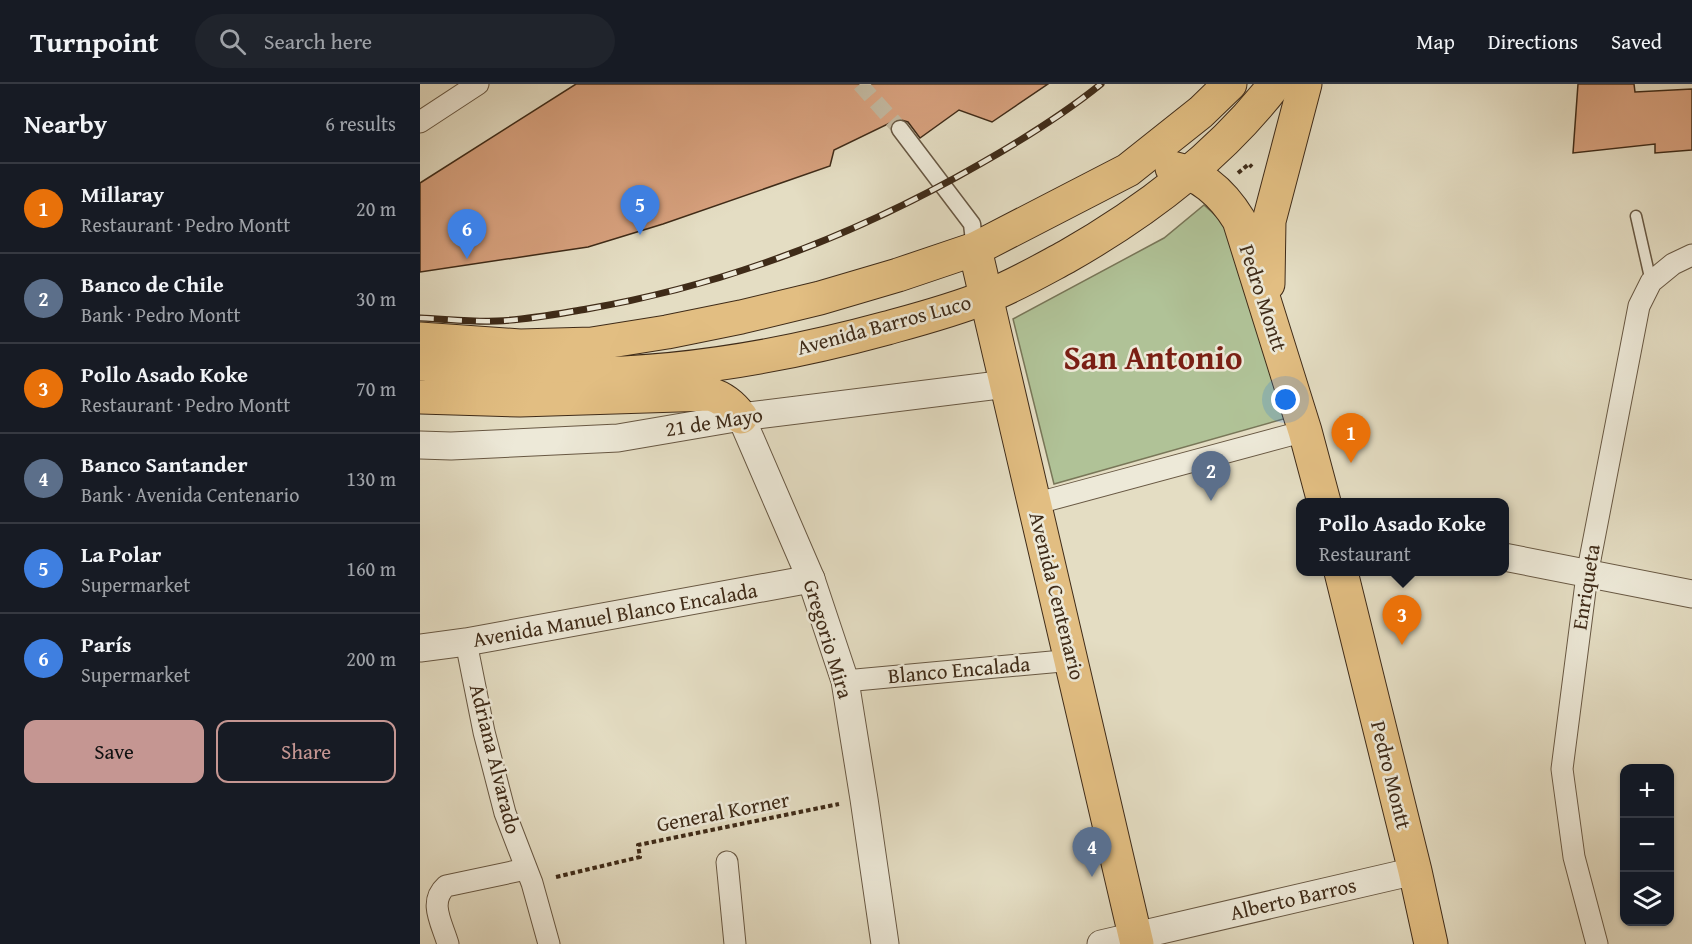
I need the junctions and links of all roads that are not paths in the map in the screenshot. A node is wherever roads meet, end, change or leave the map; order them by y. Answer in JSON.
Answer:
{"nodes":[{"id":1,"x":478,"y":84,"type":"edge"},
{"id":2,"x":1230,"y":84,"type":"edge"},
{"id":3,"x":1275,"y":84,"type":"edge"},
{"id":4,"x":1305,"y":84,"type":"edge"},
{"id":5,"x":420,"y":122,"type":"edge"},
{"id":6,"x":900,"y":129,"type":"tunnel mouth"},
{"id":7,"x":1128,"y":170,"type":"junction"},
{"id":8,"x":1190,"y":173,"type":"junction"},
{"id":9,"x":1636,"y":216,"type":"dead end"},
{"id":10,"x":975,"y":249,"type":"junction"},
{"id":11,"x":1692,"y":255,"type":"edge"},
{"id":12,"x":1651,"y":282,"type":"junction"},
{"id":13,"x":986,"y":297,"type":"junction"},
{"id":14,"x":420,"y":339,"type":"edge"},
{"id":15,"x":1277,"y":339,"type":"junction"},
{"id":16,"x":420,"y":364,"type":"edge"},
{"id":17,"x":1007,"y":384,"type":"junction"},
{"id":18,"x":420,"y":397,"type":"edge"},
{"id":19,"x":741,"y":417,"type":"junction"},
{"id":20,"x":1305,"y":431,"type":"junction"},
{"id":21,"x":420,"y":445,"type":"edge"},
{"id":22,"x":1323,"y":498,"type":"edge"},
{"id":23,"x":1034,"y":504,"type":"junction"},
{"id":24,"x":1509,"y":558,"type":"edge"},
{"id":25,"x":1587,"y":575,"type":"junction"},
{"id":26,"x":1342,"y":576,"type":"edge"},
{"id":27,"x":811,"y":579,"type":"junction"},
{"id":28,"x":1692,"y":594,"type":"edge"},
{"id":29,"x":466,"y":642,"type":"junction"},
{"id":30,"x":420,"y":648,"type":"edge"},
{"id":31,"x":1073,"y":660,"type":"junction"},
{"id":32,"x":845,"y":681,"type":"junction"},
{"id":33,"x":727,"y":862,"type":"dead end"},
{"id":34,"x":1415,"y":871,"type":"junction"},
{"id":35,"x":529,"y":876,"type":"junction"},
{"id":36,"x":1137,"y":940,"type":"edge"},
{"id":37,"x":448,"y":944,"type":"edge"},
{"id":38,"x":549,"y":944,"type":"edge"},
{"id":39,"x":735,"y":944,"type":"edge"},
{"id":40,"x":885,"y":944,"type":"edge"},
{"id":41,"x":1101,"y":944,"type":"edge"},
{"id":42,"x":1431,"y":944,"type":"edge"},
{"id":43,"x":1597,"y":944,"type":"edge"}],
"edges":[{"from":1,"to":5,"type":"street"},
{"from":2,"to":7,"type":"main road","name":"Avenida Barros Luco"},
{"from":3,"to":8,"type":"main road","name":"Avenida Barros Luco"},
{"from":4,"to":15,"type":"main road"},
{"from":6,"to":10,"type":"street"},
{"from":7,"to":8,"type":"main road","name":"Pedro Montt"},
{"from":7,"to":10,"type":"main road","name":"Avenida Barros Luco"},
{"from":8,"to":13,"type":"main road","name":"Avenida Barros Luco"},
{"from":8,"to":15,"type":"main road","name":"Pedro Montt"},
{"from":9,"to":12,"type":"lane"},
{"from":10,"to":13,"type":"main road","name":"Avenida Centenario"},
{"from":10,"to":14,"type":"main road","name":"Avenida Barros Luco"},
{"from":11,"to":12,"type":"street","name":"Enriqueta"},
{"from":12,"to":25,"type":"street","name":"Enriqueta"},
{"from":13,"to":16,"type":"main road","name":"Avenida Barros Luco"},
{"from":13,"to":17,"type":"main road","name":"Avenida Centenario"},
{"from":15,"to":20,"type":"main road","name":"Pedro Montt"},
{"from":17,"to":19,"type":"street","name":"21 de Mayo"},
{"from":17,"to":23,"type":"main road","name":"Avenida Centenario"},
{"from":18,"to":19,"type":"main road"},
{"from":19,"to":21,"type":"street","name":"21 de Mayo"},
{"from":19,"to":27,"type":"street","name":"Gregorio Mira"},
{"from":20,"to":22,"type":"main road","name":"Pedro Montt"},
{"from":20,"to":23,"type":"street"},
{"from":23,"to":31,"type":"main road","name":"Avenida Centenario"},
{"from":24,"to":25,"type":"street"},
{"from":25,"to":28,"type":"street"},
{"from":25,"to":43,"type":"street","name":"Enriqueta"},
{"from":26,"to":34,"type":"main road","name":"Pedro Montt"},
{"from":27,"to":29,"type":"street","name":"Avenida Manuel Blanco Encalada"},
{"from":27,"to":32,"type":"street","name":"Gregorio Mira"},
{"from":29,"to":30,"type":"street","name":"Avenida Manuel Blanco Encalada"},
{"from":29,"to":35,"type":"street","name":"Adriana Alvarado"},
{"from":31,"to":32,"type":"street","name":"Blanco Encalada"},
{"from":31,"to":36,"type":"main road","name":"Avenida Centenario"},
{"from":32,"to":40,"type":"street","name":"Gregorio Mira"},
{"from":33,"to":39,"type":"street"},
{"from":34,"to":36,"type":"street","name":"Alberto Barros"},
{"from":34,"to":42,"type":"main road","name":"Pedro Montt"},
{"from":35,"to":37,"type":"street"},
{"from":35,"to":38,"type":"street","name":"Adriana Alvarado"},
{"from":36,"to":41,"type":"street","name":"Alberto Barros"}]}
